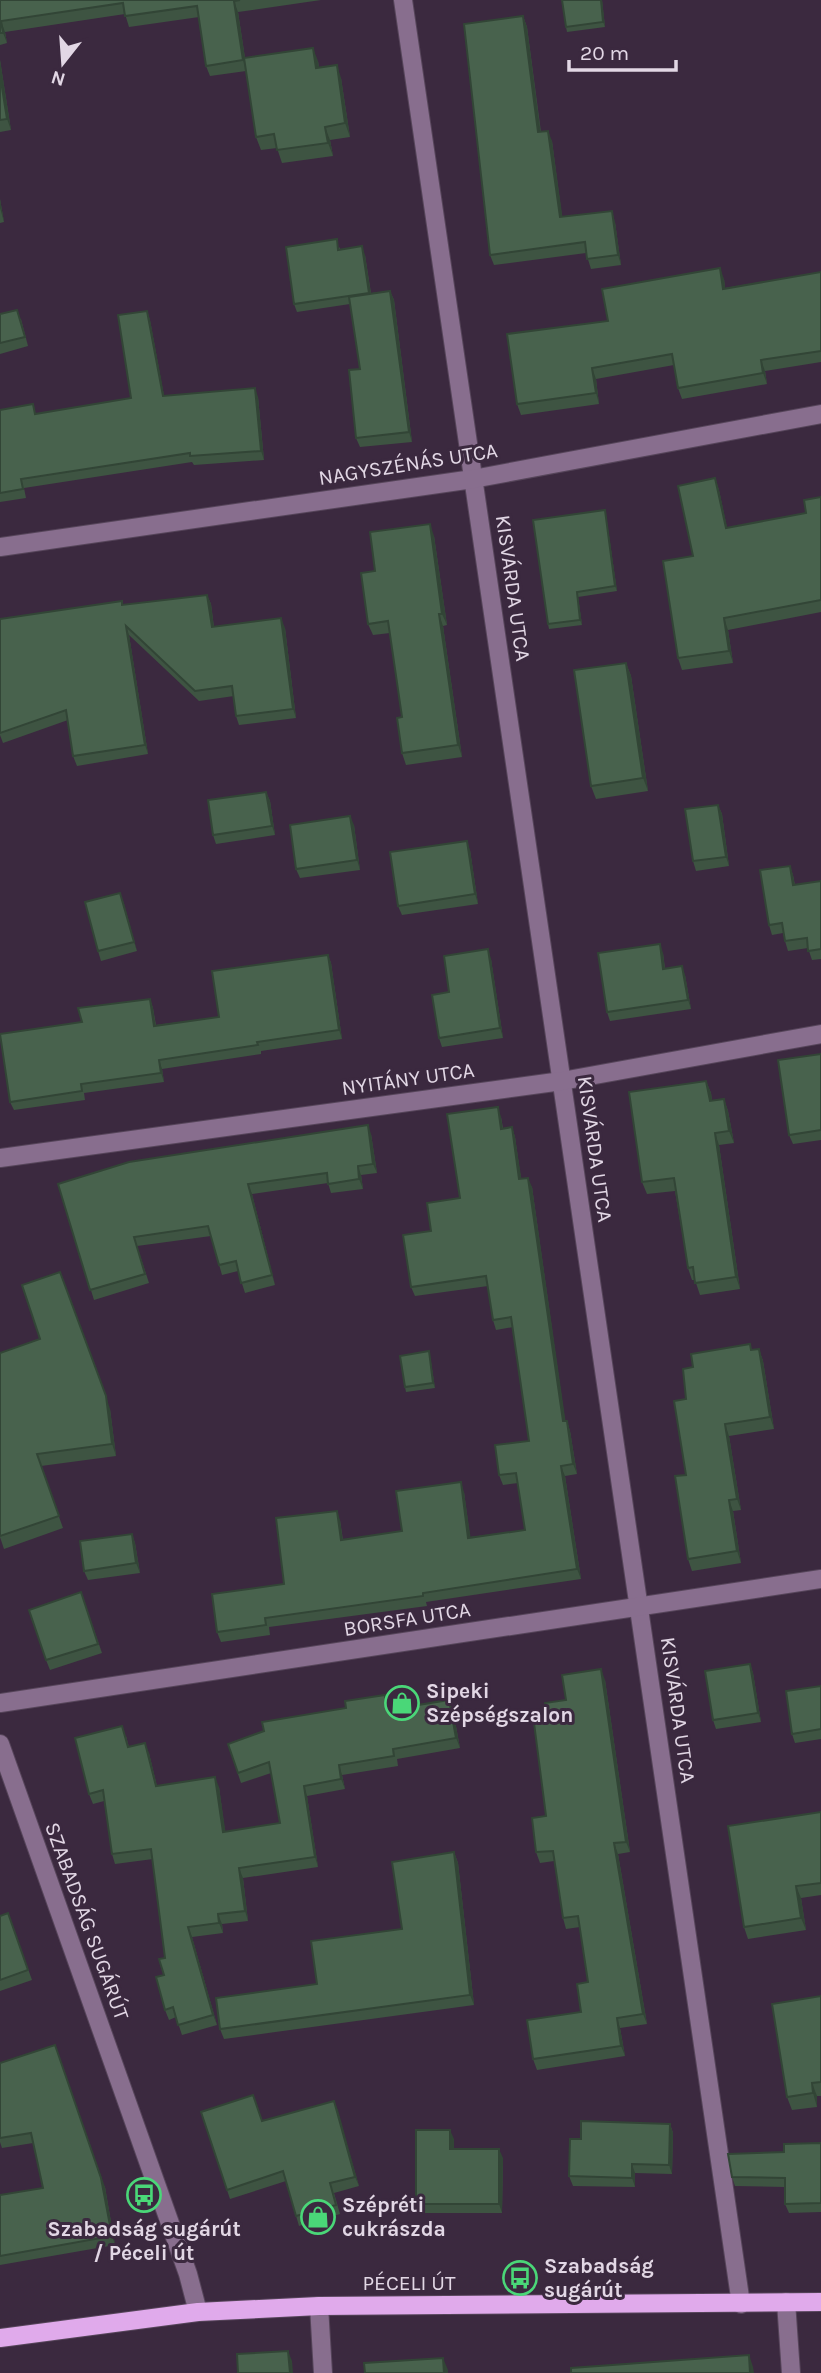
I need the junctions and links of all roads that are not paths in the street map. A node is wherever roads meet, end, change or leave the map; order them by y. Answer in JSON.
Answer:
{"nodes":[{"id":1,"x":403,"y":0,"type":"edge"},
{"id":2,"x":821,"y":414,"type":"edge"},
{"id":3,"x":474,"y":479,"type":"junction"},
{"id":4,"x":0,"y":547,"type":"edge"},
{"id":5,"x":821,"y":1034,"type":"edge"},
{"id":6,"x":562,"y":1081,"type":"junction"},
{"id":7,"x":0,"y":1158,"type":"edge"},
{"id":8,"x":821,"y":1579,"type":"edge"},
{"id":9,"x":639,"y":1607,"type":"junction"},
{"id":10,"x":0,"y":1703,"type":"edge"},
{"id":11,"x":0,"y":1744,"type":"edge"},
{"id":12,"x":786,"y":2302,"type":"junction"},
{"id":13,"x":821,"y":2302,"type":"edge"},
{"id":14,"x":741,"y":2304,"type":"junction"},
{"id":15,"x":319,"y":2306,"type":"junction"},
{"id":16,"x":198,"y":2312,"type":"junction"},
{"id":17,"x":0,"y":2339,"type":"edge"},
{"id":18,"x":323,"y":2373,"type":"edge"},
{"id":19,"x":791,"y":2373,"type":"edge"}],
"edges":[{"from":1,"to":3,"type":"street","name":"KISVÁRDA UTCA"},
{"from":2,"to":3,"type":"street","name":"NAGYSZÉNÁS UTCA"},
{"from":3,"to":4,"type":"street","name":"NAGYSZÉNÁS UTCA"},
{"from":3,"to":6,"type":"street","name":"KISVÁRDA UTCA"},
{"from":5,"to":6,"type":"street","name":"NYITÁNY UTCA"},
{"from":6,"to":7,"type":"street","name":"NYITÁNY UTCA"},
{"from":6,"to":9,"type":"street","name":"KISVÁRDA UTCA"},
{"from":8,"to":9,"type":"street","name":"BORSFA UTCA"},
{"from":9,"to":10,"type":"street","name":"BORSFA UTCA"},
{"from":9,"to":14,"type":"street","name":"KISVÁRDA UTCA"},
{"from":11,"to":16,"type":"street","name":"SZABADSÁG SUGÁRÚT"},
{"from":12,"to":13,"type":"main road","name":"PÉCELI ÚT"},
{"from":12,"to":14,"type":"main road","name":"PÉCELI ÚT"},
{"from":12,"to":19,"type":"street"},
{"from":14,"to":15,"type":"main road","name":"PÉCELI ÚT"},
{"from":15,"to":16,"type":"main road","name":"PÉCELI ÚT"},
{"from":15,"to":18,"type":"street"},
{"from":16,"to":17,"type":"main road","name":"PÉCELI ÚT"}]}
